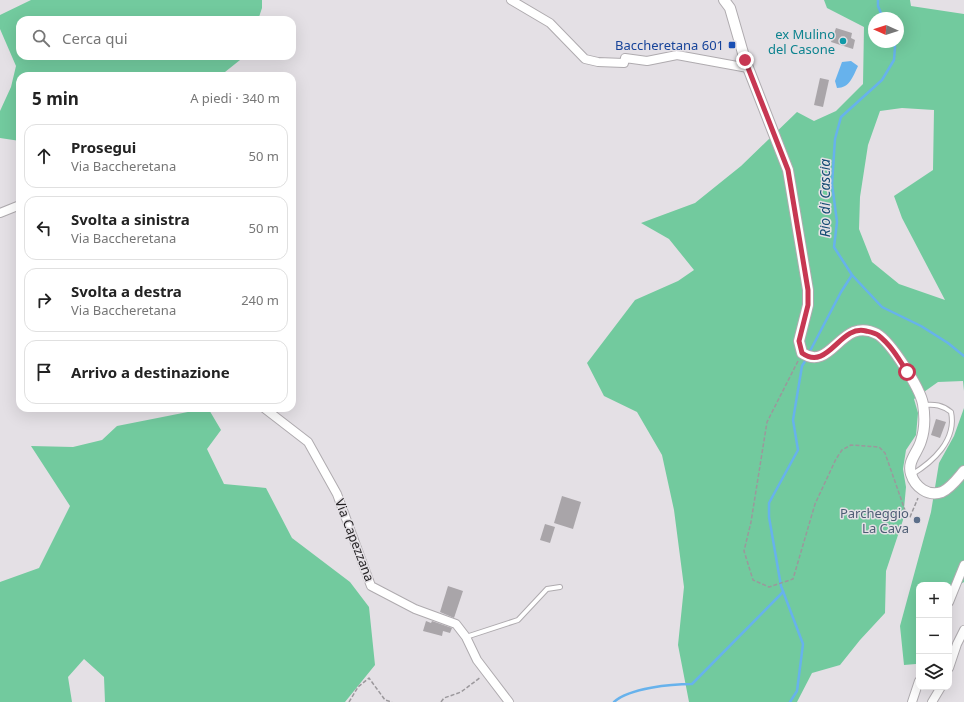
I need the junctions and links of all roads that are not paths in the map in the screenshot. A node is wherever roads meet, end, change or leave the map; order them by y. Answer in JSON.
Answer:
{"nodes":[{"id":1,"x":511,"y":0,"type":"edge"},
{"id":2,"x":724,"y":0,"type":"edge"},
{"id":3,"x":748,"y":68,"type":"junction"},
{"id":4,"x":16,"y":206,"type":"edge"},
{"id":5,"x":0,"y":212,"type":"edge"},
{"id":6,"x":923,"y":405,"type":"junction"},
{"id":7,"x":269,"y":412,"type":"edge"},
{"id":8,"x":964,"y":471,"type":"edge"},
{"id":9,"x":911,"y":475,"type":"junction"},
{"id":10,"x":964,"y":565,"type":"edge"},
{"id":11,"x":560,"y":587,"type":"dead end"},
{"id":12,"x":952,"y":595,"type":"edge"},
{"id":13,"x":964,"y":630,"type":"edge"},
{"id":14,"x":466,"y":637,"type":"junction"},
{"id":15,"x":952,"y":658,"type":"edge"},
{"id":16,"x":916,"y":690,"type":"edge"},
{"id":17,"x":939,"y":690,"type":"edge"},
{"id":18,"x":509,"y":702,"type":"edge"},
{"id":19,"x":912,"y":702,"type":"edge"},
{"id":20,"x":932,"y":702,"type":"edge"}],
"edges":[{"from":1,"to":3,"type":"street"},
{"from":2,"to":3,"type":"street"},
{"from":3,"to":6,"type":"street"},
{"from":4,"to":5,"type":"street"},
{"from":6,"to":9,"type":"street"},
{"from":6,"to":9,"type":"lane"},
{"from":7,"to":14,"type":"street","name":"Via Capezzana"},
{"from":8,"to":9,"type":"street"},
{"from":10,"to":12,"type":"street"},
{"from":11,"to":14,"type":"lane"},
{"from":13,"to":15,"type":"street"},
{"from":14,"to":18,"type":"street","name":"Via Capezzana"},
{"from":16,"to":19,"type":"street"},
{"from":17,"to":20,"type":"street"}]}
